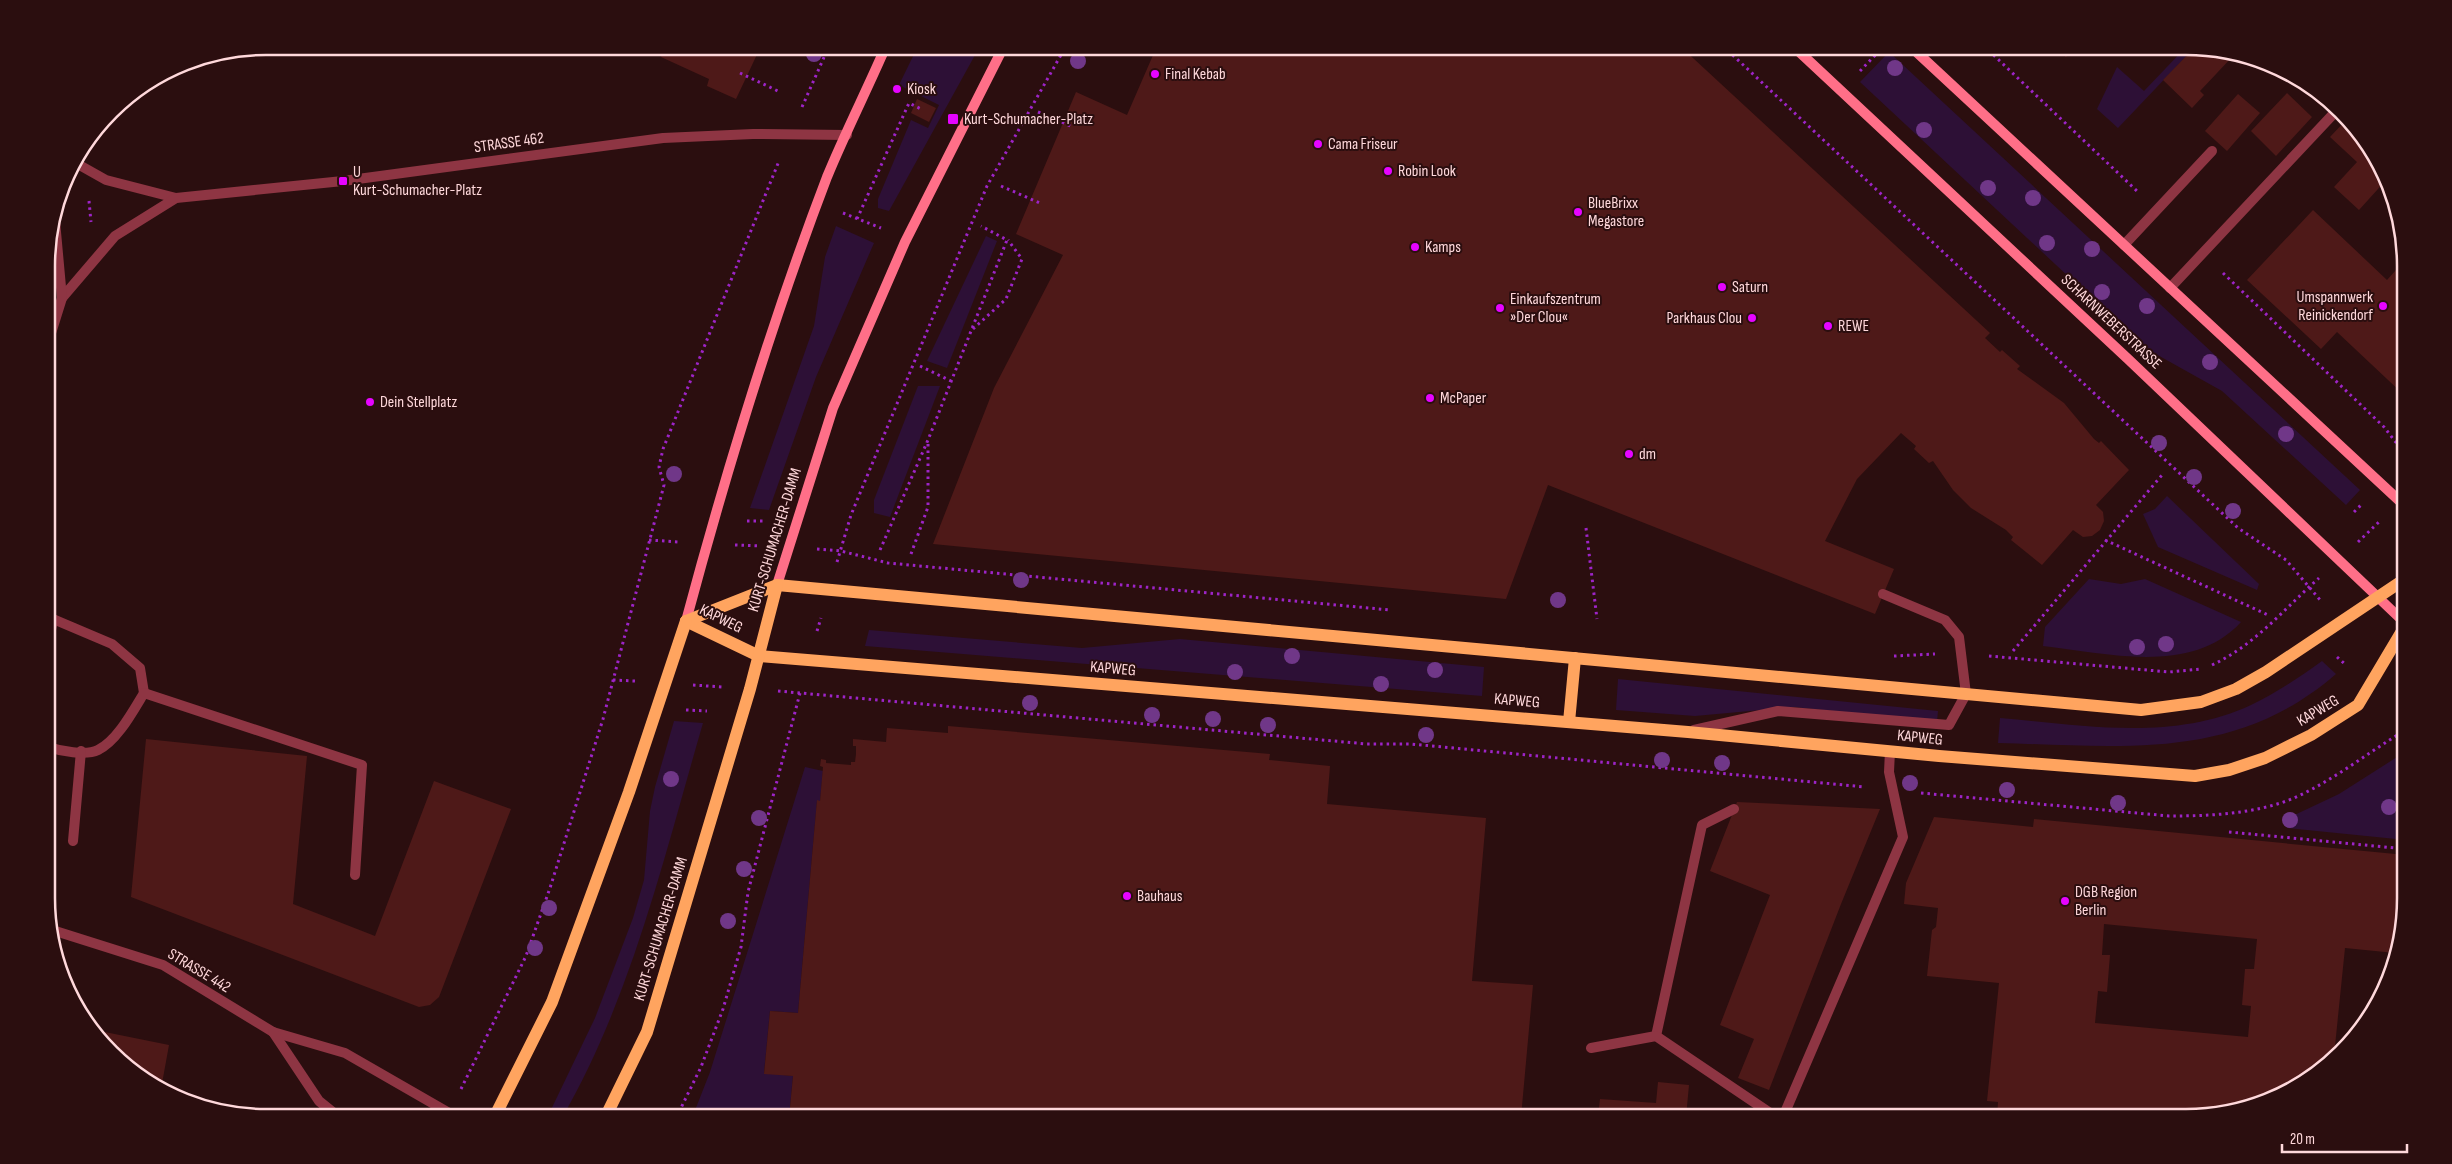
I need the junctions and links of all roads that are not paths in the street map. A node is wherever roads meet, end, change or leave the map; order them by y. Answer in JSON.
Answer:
{"nodes":[{"id":1,"x":882,"y":55,"type":"edge"},
{"id":2,"x":1000,"y":55,"type":"edge"},
{"id":3,"x":1806,"y":55,"type":"edge"},
{"id":4,"x":1920,"y":55,"type":"edge"},
{"id":5,"x":2333,"y":115,"type":"edge"},
{"id":6,"x":847,"y":135,"type":"junction"},
{"id":7,"x":2212,"y":151,"type":"dead end"},
{"id":8,"x":80,"y":166,"type":"edge"},
{"id":9,"x":176,"y":198,"type":"junction"},
{"id":10,"x":57,"y":240,"type":"edge"},
{"id":11,"x":2124,"y":245,"type":"junction"},
{"id":12,"x":2170,"y":288,"type":"junction"},
{"id":13,"x":62,"y":298,"type":"junction"},
{"id":14,"x":55,"y":320,"type":"edge"},
{"id":15,"x":2397,"y":499,"type":"edge"},
{"id":16,"x":2397,"y":584,"type":"edge"},
{"id":17,"x":777,"y":585,"type":"junction"},
{"id":18,"x":1883,"y":594,"type":"dead end"},
{"id":19,"x":2378,"y":597,"type":"junction"},
{"id":20,"x":2397,"y":616,"type":"edge"},
{"id":21,"x":55,"y":618,"type":"edge"},
{"id":22,"x":686,"y":621,"type":"junction"},
{"id":23,"x":2397,"y":638,"type":"edge"},
{"id":24,"x":759,"y":656,"type":"junction"},
{"id":25,"x":1575,"y":658,"type":"junction"},
{"id":26,"x":144,"y":693,"type":"junction"},
{"id":27,"x":1966,"y":694,"type":"junction"},
{"id":28,"x":1569,"y":722,"type":"junction"},
{"id":29,"x":1688,"y":732,"type":"junction"},
{"id":30,"x":55,"y":749,"type":"edge"},
{"id":31,"x":81,"y":751,"type":"junction"},
{"id":32,"x":1890,"y":751,"type":"junction"},
{"id":33,"x":1734,"y":809,"type":"dead end"},
{"id":34,"x":73,"y":842,"type":"dead end"},
{"id":35,"x":355,"y":875,"type":"dead end"},
{"id":36,"x":58,"y":932,"type":"edge"},
{"id":37,"x":272,"y":1032,"type":"junction"},
{"id":38,"x":1656,"y":1036,"type":"junction"},
{"id":39,"x":1591,"y":1048,"type":"dead end"},
{"id":40,"x":328,"y":1109,"type":"edge"},
{"id":41,"x":443,"y":1109,"type":"edge"},
{"id":42,"x":498,"y":1109,"type":"edge"},
{"id":43,"x":608,"y":1109,"type":"edge"},
{"id":44,"x":1764,"y":1109,"type":"edge"},
{"id":45,"x":1786,"y":1109,"type":"edge"}],
"edges":[{"from":1,"to":6,"type":"main road"},
{"from":2,"to":17,"type":"main road","name":"KURT-SCHUMACHER-DAMM"},
{"from":3,"to":19,"type":"main road","name":"SCHARNWEBERSTRASSE"},
{"from":4,"to":11,"type":"main road"},
{"from":5,"to":12,"type":"street"},
{"from":6,"to":9,"type":"street","name":"STRASSE 462"},
{"from":6,"to":22,"type":"main road"},
{"from":7,"to":11,"type":"street"},
{"from":8,"to":9,"type":"street","name":"STRASSE 462"},
{"from":9,"to":13,"type":"street","name":"STRASSE 462"},
{"from":10,"to":13,"type":"street"},
{"from":11,"to":12,"type":"main road"},
{"from":12,"to":15,"type":"main road"},
{"from":13,"to":14,"type":"street"},
{"from":16,"to":19,"type":"main road","name":"KAPWEG"},
{"from":17,"to":22,"type":"main road","name":"KAPWEG"},
{"from":17,"to":24,"type":"main road","name":"KURT-SCHUMACHER-DAMM"},
{"from":17,"to":25,"type":"main road","name":"KAPWEG"},
{"from":18,"to":27,"type":"street"},
{"from":19,"to":20,"type":"main road","name":"SCHARNWEBERSTRASSE"},
{"from":19,"to":27,"type":"main road","name":"KAPWEG"},
{"from":21,"to":26,"type":"street"},
{"from":22,"to":24,"type":"main road","name":"KAPWEG"},
{"from":22,"to":42,"type":"main road"},
{"from":23,"to":32,"type":"main road","name":"KAPWEG"},
{"from":24,"to":28,"type":"main road","name":"KAPWEG"},
{"from":24,"to":43,"type":"main road","name":"KURT-SCHUMACHER-DAMM"},
{"from":25,"to":27,"type":"main road","name":"KAPWEG"},
{"from":25,"to":28,"type":"main road"},
{"from":26,"to":31,"type":"street"},
{"from":26,"to":35,"type":"street"},
{"from":27,"to":29,"type":"street"},
{"from":28,"to":29,"type":"main road","name":"KAPWEG"},
{"from":29,"to":32,"type":"main road","name":"KAPWEG"},
{"from":30,"to":31,"type":"street"},
{"from":31,"to":34,"type":"street"},
{"from":32,"to":45,"type":"street"},
{"from":33,"to":38,"type":"street"},
{"from":36,"to":37,"type":"street","name":"STRASSE 442"},
{"from":37,"to":40,"type":"street","name":"STRASSE 442"},
{"from":37,"to":41,"type":"street","name":"STRASSE 442"},
{"from":38,"to":39,"type":"street"},
{"from":38,"to":44,"type":"street"}]}
